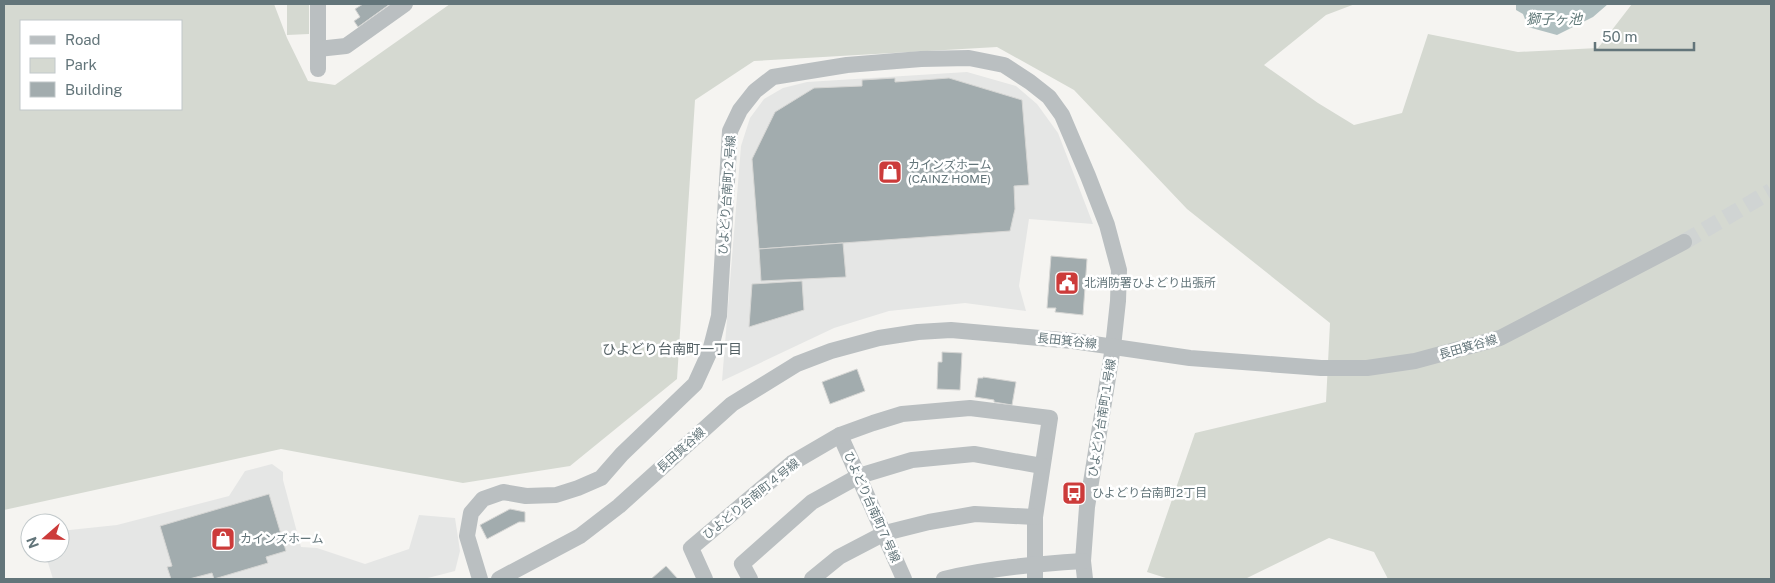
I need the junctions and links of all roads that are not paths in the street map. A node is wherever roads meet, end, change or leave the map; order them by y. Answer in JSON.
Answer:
{"nodes":[{"id":1,"x":318,"y":4,"type":"edge"},
{"id":2,"x":405,"y":4,"type":"edge"},
{"id":3,"x":318,"y":49,"type":"junction"},
{"id":4,"x":318,"y":69,"type":"dead end"},
{"id":5,"x":1684,"y":242,"type":"tunnel mouth"},
{"id":6,"x":1113,"y":347,"type":"junction"},
{"id":7,"x":840,"y":435,"type":"junction"},
{"id":8,"x":1042,"y":466,"type":"junction"},
{"id":9,"x":860,"y":476,"type":"junction"},
{"id":10,"x":1035,"y":517,"type":"junction"},
{"id":11,"x":885,"y":533,"type":"junction"},
{"id":12,"x":1083,"y":561,"type":"junction"},
{"id":13,"x":1034,"y":572,"type":"edge"},
{"id":14,"x":480,"y":579,"type":"edge"},
{"id":15,"x":499,"y":579,"type":"edge"},
{"id":16,"x":704,"y":579,"type":"edge"},
{"id":17,"x":750,"y":579,"type":"edge"},
{"id":18,"x":812,"y":579,"type":"edge"},
{"id":19,"x":904,"y":579,"type":"edge"},
{"id":20,"x":944,"y":579,"type":"edge"},
{"id":21,"x":1085,"y":579,"type":"edge"}],
"edges":[{"from":1,"to":3,"type":"street"},
{"from":2,"to":3,"type":"street"},
{"from":3,"to":4,"type":"street"},
{"from":5,"to":6,"type":"street","name":"長田箕谷線"},
{"from":6,"to":12,"type":"street","name":"ひよどり台南町１号線"},
{"from":6,"to":14,"type":"street","name":"ひよどり台南町２号線"},
{"from":6,"to":15,"type":"street","name":"長田箕谷線"},
{"from":7,"to":8,"type":"street","name":"ひよどり台南町４号線"},
{"from":7,"to":9,"type":"street","name":"ひよどり台南町７号線"},
{"from":7,"to":16,"type":"street","name":"ひよどり台南町４号線"},
{"from":8,"to":9,"type":"street"},
{"from":8,"to":10,"type":"street","name":"ひよどり台南町４号線"},
{"from":9,"to":11,"type":"street","name":"ひよどり台南町７号線"},
{"from":9,"to":17,"type":"street"},
{"from":10,"to":11,"type":"street"},
{"from":10,"to":13,"type":"street","name":"ひよどり台南町４号線"},
{"from":11,"to":18,"type":"street"},
{"from":11,"to":19,"type":"street","name":"ひよどり台南町７号線"},
{"from":12,"to":13,"type":"street"},
{"from":12,"to":21,"type":"street","name":"ひよどり台南町１号線"},
{"from":13,"to":20,"type":"street"}]}
